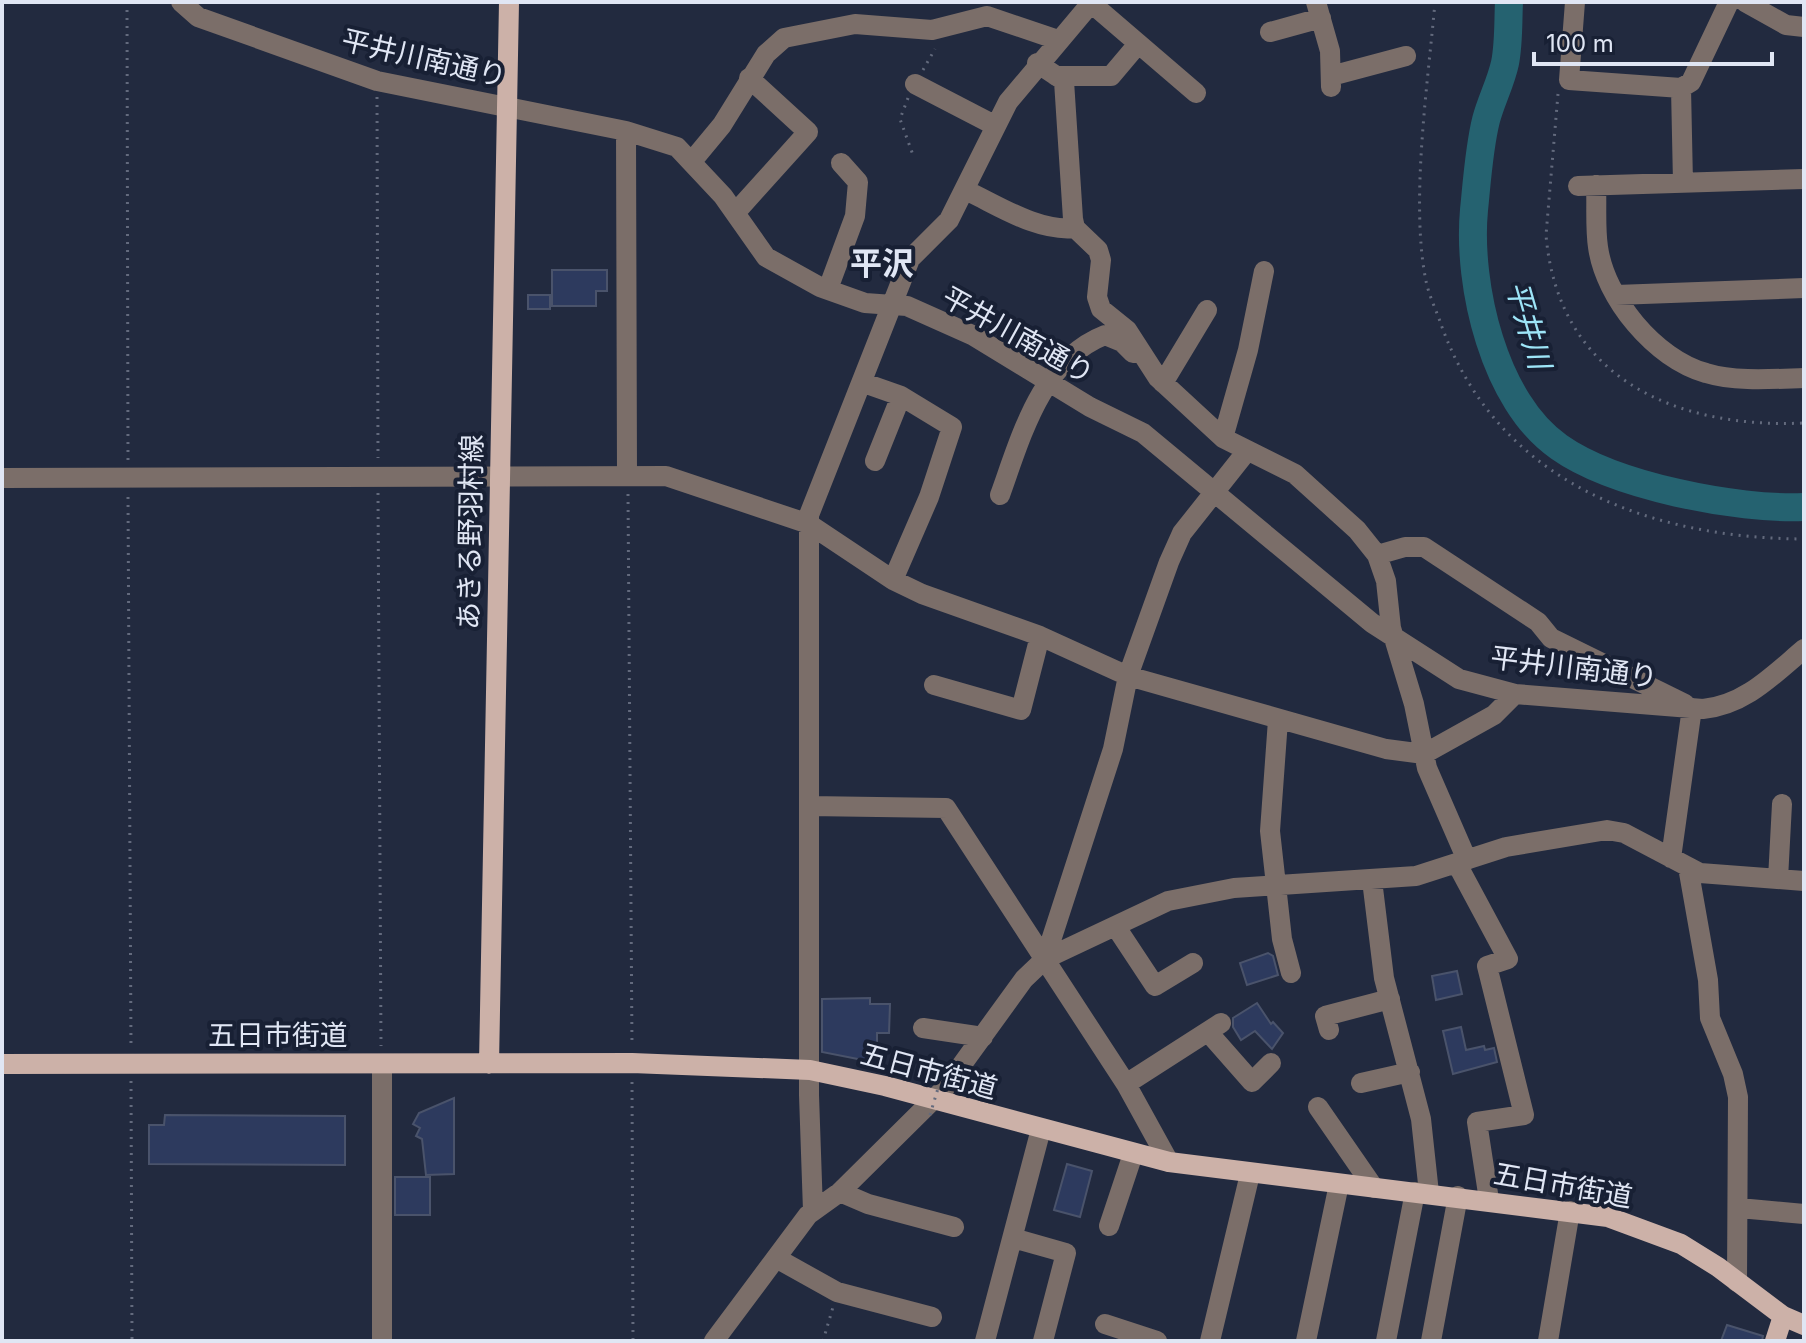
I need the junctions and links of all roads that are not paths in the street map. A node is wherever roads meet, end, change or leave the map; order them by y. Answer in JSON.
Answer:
{"nodes":[{"id":1,"x":181,"y":2,"type":"edge"},
{"id":2,"x":509,"y":2,"type":"edge"},
{"id":3,"x":1092,"y":2,"type":"edge"},
{"id":4,"x":1575,"y":2,"type":"edge"},
{"id":5,"x":1729,"y":2,"type":"edge"},
{"id":6,"x":1745,"y":2,"type":"edge"},
{"id":7,"x":987,"y":9,"type":"edge"},
{"id":8,"x":1319,"y":10,"type":"edge"},
{"id":9,"x":1804,"y":27,"type":"edge"},
{"id":10,"x":1270,"y":32,"type":"dead end"},
{"id":11,"x":1058,"y":40,"type":"junction"},
{"id":12,"x":1138,"y":44,"type":"junction"},
{"id":13,"x":1406,"y":56,"type":"dead end"},
{"id":14,"x":1037,"y":63,"type":"junction"},
{"id":15,"x":1056,"y":76,"type":"junction"},
{"id":16,"x":749,"y":78,"type":"junction"},
{"id":17,"x":915,"y":84,"type":"dead end"},
{"id":18,"x":1681,"y":88,"type":"junction"},
{"id":19,"x":1196,"y":93,"type":"dead end"},
{"id":20,"x":507,"y":107,"type":"junction"},
{"id":21,"x":996,"y":126,"type":"junction"},
{"id":22,"x":626,"y":131,"type":"junction"},
{"id":23,"x":693,"y":160,"type":"junction"},
{"id":24,"x":841,"y":163,"type":"dead end"},
{"id":25,"x":1804,"y":179,"type":"edge"},
{"id":26,"x":1683,"y":183,"type":"junction"},
{"id":27,"x":965,"y":190,"type":"junction"},
{"id":28,"x":736,"y":212,"type":"junction"},
{"id":29,"x":1075,"y":228,"type":"junction"},
{"id":30,"x":1264,"y":271,"type":"dead end"},
{"id":31,"x":1804,"y":288,"type":"edge"},
{"id":32,"x":828,"y":289,"type":"junction"},
{"id":33,"x":1616,"y":295,"type":"junction"},
{"id":34,"x":894,"y":306,"type":"junction"},
{"id":35,"x":1207,"y":310,"type":"dead end"},
{"id":36,"x":1804,"y":378,"type":"edge"},
{"id":37,"x":1161,"y":380,"type":"junction"},
{"id":38,"x":1050,"y":382,"type":"junction"},
{"id":39,"x":864,"y":383,"type":"junction"},
{"id":40,"x":901,"y":396,"type":"junction"},
{"id":41,"x":1223,"y":438,"type":"junction"},
{"id":42,"x":1247,"y":451,"type":"junction"},
{"id":43,"x":875,"y":461,"type":"dead end"},
{"id":44,"x":627,"y":474,"type":"junction"},
{"id":45,"x":499,"y":475,"type":"junction"},
{"id":46,"x":2,"y":478,"type":"edge"},
{"id":47,"x":1000,"y":495,"type":"dead end"},
{"id":48,"x":1214,"y":495,"type":"junction"},
{"id":49,"x":809,"y":524,"type":"junction"},
{"id":50,"x":1377,"y":555,"type":"junction"},
{"id":51,"x":893,"y":580,"type":"junction"},
{"id":52,"x":1040,"y":636,"type":"junction"},
{"id":53,"x":1396,"y":641,"type":"junction"},
{"id":54,"x":1804,"y":649,"type":"edge"},
{"id":55,"x":1128,"y":676,"type":"junction"},
{"id":56,"x":934,"y":685,"type":"dead end"},
{"id":57,"x":1515,"y":694,"type":"junction"},
{"id":58,"x":1692,"y":708,"type":"junction"},
{"id":59,"x":1278,"y":720,"type":"junction"},
{"id":60,"x":1424,"y":754,"type":"junction"},
{"id":61,"x":1782,"y":804,"type":"dead end"},
{"id":62,"x":809,"y":806,"type":"junction"},
{"id":63,"x":1462,"y":862,"type":"junction"},
{"id":64,"x":1680,"y":863,"type":"junction"},
{"id":65,"x":1778,"y":879,"type":"junction"},
{"id":66,"x":1372,"y":880,"type":"junction"},
{"id":67,"x":1804,"y":881,"type":"edge"},
{"id":68,"x":1277,"y":887,"type":"junction"},
{"id":69,"x":1116,"y":927,"type":"junction"},
{"id":70,"x":1045,"y":959,"type":"junction"},
{"id":71,"x":1193,"y":963,"type":"dead end"},
{"id":72,"x":1291,"y":973,"type":"dead end"},
{"id":73,"x":1390,"y":999,"type":"junction"},
{"id":74,"x":923,"y":1028,"type":"dead end"},
{"id":75,"x":1329,"y":1030,"type":"dead end"},
{"id":76,"x":983,"y":1037,"type":"junction"},
{"id":77,"x":1271,"y":1063,"type":"dead end"},
{"id":78,"x":2,"y":1064,"type":"edge"},
{"id":79,"x":382,"y":1064,"type":"junction"},
{"id":80,"x":489,"y":1064,"type":"junction"},
{"id":81,"x":810,"y":1070,"type":"junction"},
{"id":82,"x":1410,"y":1072,"type":"junction"},
{"id":83,"x":1361,"y":1083,"type":"dead end"},
{"id":84,"x":1126,"y":1084,"type":"junction"},
{"id":85,"x":934,"y":1100,"type":"junction"},
{"id":86,"x":1318,"y":1107,"type":"dead end"},
{"id":87,"x":1041,"y":1129,"type":"junction"},
{"id":88,"x":1133,"y":1154,"type":"junction"},
{"id":89,"x":1169,"y":1162,"type":"junction"},
{"id":90,"x":1250,"y":1174,"type":"junction"},
{"id":91,"x":1339,"y":1184,"type":"junction"},
{"id":92,"x":1374,"y":1188,"type":"junction"},
{"id":93,"x":840,"y":1192,"type":"junction"},
{"id":94,"x":1422,"y":1192,"type":"junction"},
{"id":95,"x":1458,"y":1196,"type":"junction"},
{"id":96,"x":1489,"y":1200,"type":"junction"},
{"id":97,"x":1739,"y":1208,"type":"junction"},
{"id":98,"x":813,"y":1211,"type":"junction"},
{"id":99,"x":1570,"y":1211,"type":"junction"},
{"id":100,"x":1804,"y":1214,"type":"edge"},
{"id":101,"x":1109,"y":1226,"type":"dead end"},
{"id":102,"x":954,"y":1227,"type":"dead end"},
{"id":103,"x":1013,"y":1238,"type":"junction"},
{"id":104,"x":776,"y":1258,"type":"junction"},
{"id":105,"x":1737,"y":1282,"type":"junction"},
{"id":106,"x":1783,"y":1316,"type":"junction"},
{"id":107,"x":932,"y":1317,"type":"dead end"},
{"id":108,"x":1105,"y":1324,"type":"dead end"},
{"id":109,"x":1804,"y":1325,"type":"edge"},
{"id":110,"x":382,"y":1341,"type":"edge"},
{"id":111,"x":714,"y":1341,"type":"edge"},
{"id":112,"x":985,"y":1341,"type":"edge"},
{"id":113,"x":1043,"y":1341,"type":"edge"},
{"id":114,"x":1157,"y":1341,"type":"edge"},
{"id":115,"x":1210,"y":1341,"type":"edge"},
{"id":116,"x":1306,"y":1341,"type":"edge"},
{"id":117,"x":1386,"y":1341,"type":"edge"},
{"id":118,"x":1431,"y":1341,"type":"edge"},
{"id":119,"x":1548,"y":1341,"type":"edge"},
{"id":120,"x":1775,"y":1341,"type":"edge"}],
"edges":[{"from":1,"to":20,"type":"street","name":"平井川南通り"},
{"from":2,"to":20,"type":"main road","name":"あきる野羽村線"},
{"from":3,"to":11,"type":"street"},
{"from":3,"to":12,"type":"street"},
{"from":4,"to":18,"type":"street"},
{"from":5,"to":18,"type":"street"},
{"from":6,"to":9,"type":"street"},
{"from":7,"to":11,"type":"street"},
{"from":7,"to":16,"type":"street"},
{"from":8,"to":10,"type":"street"},
{"from":8,"to":13,"type":"street"},
{"from":11,"to":14,"type":"street"},
{"from":12,"to":15,"type":"street"},
{"from":12,"to":19,"type":"street"},
{"from":14,"to":15,"type":"street"},
{"from":14,"to":21,"type":"street"},
{"from":15,"to":29,"type":"street"},
{"from":16,"to":23,"type":"street"},
{"from":16,"to":28,"type":"street"},
{"from":17,"to":21,"type":"street"},
{"from":18,"to":26,"type":"street"},
{"from":20,"to":22,"type":"street","name":"平井川南通り"},
{"from":20,"to":45,"type":"main road","name":"あきる野羽村線"},
{"from":21,"to":27,"type":"street"},
{"from":22,"to":23,"type":"street","name":"平井川南通り"},
{"from":22,"to":44,"type":"street"},
{"from":23,"to":28,"type":"street","name":"平井川南通り"},
{"from":24,"to":32,"type":"street"},
{"from":25,"to":26,"type":"street"},
{"from":26,"to":33,"type":"street"},
{"from":27,"to":29,"type":"street"},
{"from":27,"to":34,"type":"street"},
{"from":28,"to":32,"type":"street","name":"平井川南通り"},
{"from":29,"to":37,"type":"street"},
{"from":30,"to":41,"type":"street"},
{"from":31,"to":33,"type":"street"},
{"from":32,"to":34,"type":"street","name":"平井川南通り"},
{"from":33,"to":36,"type":"street"},
{"from":34,"to":38,"type":"street","name":"平井川南通り"},
{"from":34,"to":39,"type":"street"},
{"from":35,"to":37,"type":"street"},
{"from":37,"to":38,"type":"street"},
{"from":37,"to":41,"type":"street"},
{"from":38,"to":47,"type":"street"},
{"from":38,"to":48,"type":"street","name":"平井川南通り"},
{"from":39,"to":40,"type":"street"},
{"from":39,"to":49,"type":"street"},
{"from":40,"to":43,"type":"street"},
{"from":40,"to":51,"type":"street"},
{"from":41,"to":42,"type":"street"},
{"from":42,"to":48,"type":"street"},
{"from":42,"to":50,"type":"street"},
{"from":44,"to":45,"type":"street"},
{"from":44,"to":49,"type":"street"},
{"from":45,"to":46,"type":"street"},
{"from":45,"to":80,"type":"main road","name":"あきる野羽村線"},
{"from":48,"to":53,"type":"street","name":"平井川南通り"},
{"from":48,"to":55,"type":"street"},
{"from":49,"to":51,"type":"street"},
{"from":49,"to":62,"type":"street"},
{"from":50,"to":53,"type":"street"},
{"from":50,"to":58,"type":"street"},
{"from":51,"to":52,"type":"street"},
{"from":52,"to":55,"type":"street"},
{"from":52,"to":56,"type":"street"},
{"from":53,"to":57,"type":"street","name":"平井川南通り"},
{"from":53,"to":60,"type":"street"},
{"from":54,"to":58,"type":"street","name":"平井川南通り"},
{"from":55,"to":59,"type":"street"},
{"from":55,"to":70,"type":"street"},
{"from":57,"to":58,"type":"street","name":"平井川南通り"},
{"from":57,"to":60,"type":"street"},
{"from":58,"to":64,"type":"street"},
{"from":59,"to":60,"type":"street"},
{"from":59,"to":68,"type":"street"},
{"from":60,"to":63,"type":"street"},
{"from":61,"to":65,"type":"street"},
{"from":62,"to":70,"type":"street"},
{"from":62,"to":81,"type":"street"},
{"from":63,"to":64,"type":"street"},
{"from":63,"to":66,"type":"street"},
{"from":63,"to":96,"type":"street"},
{"from":64,"to":65,"type":"street"},
{"from":64,"to":97,"type":"street"},
{"from":65,"to":67,"type":"street"},
{"from":66,"to":68,"type":"street"},
{"from":66,"to":73,"type":"street"},
{"from":68,"to":69,"type":"street"},
{"from":68,"to":72,"type":"street"},
{"from":69,"to":70,"type":"street"},
{"from":69,"to":71,"type":"street"},
{"from":70,"to":76,"type":"street"},
{"from":70,"to":84,"type":"street"},
{"from":73,"to":75,"type":"street"},
{"from":73,"to":82,"type":"street"},
{"from":74,"to":76,"type":"street"},
{"from":76,"to":85,"type":"street"},
{"from":77,"to":84,"type":"street"},
{"from":78,"to":79,"type":"main road","name":"五日市街道"},
{"from":79,"to":80,"type":"main road","name":"五日市街道"},
{"from":79,"to":110,"type":"street"},
{"from":80,"to":81,"type":"main road","name":"五日市街道"},
{"from":81,"to":85,"type":"main road","name":"五日市街道"},
{"from":81,"to":98,"type":"street"},
{"from":82,"to":83,"type":"street"},
{"from":82,"to":94,"type":"street"},
{"from":84,"to":89,"type":"street"},
{"from":85,"to":87,"type":"main road","name":"五日市街道"},
{"from":85,"to":93,"type":"street"},
{"from":86,"to":92,"type":"street"},
{"from":87,"to":88,"type":"main road","name":"五日市街道"},
{"from":87,"to":103,"type":"street"},
{"from":88,"to":89,"type":"main road","name":"五日市街道"},
{"from":88,"to":101,"type":"street"},
{"from":89,"to":90,"type":"main road","name":"五日市街道"},
{"from":90,"to":91,"type":"main road","name":"五日市街道"},
{"from":90,"to":115,"type":"street"},
{"from":91,"to":92,"type":"main road","name":"五日市街道"},
{"from":91,"to":116,"type":"street"},
{"from":92,"to":94,"type":"main road","name":"五日市街道"},
{"from":93,"to":98,"type":"street"},
{"from":93,"to":102,"type":"street"},
{"from":94,"to":95,"type":"main road","name":"五日市街道"},
{"from":94,"to":117,"type":"street"},
{"from":95,"to":96,"type":"main road","name":"五日市街道"},
{"from":95,"to":118,"type":"street"},
{"from":96,"to":99,"type":"main road","name":"五日市街道"},
{"from":97,"to":100,"type":"street"},
{"from":97,"to":105,"type":"street"},
{"from":98,"to":104,"type":"street"},
{"from":99,"to":105,"type":"main road","name":"五日市街道"},
{"from":99,"to":119,"type":"street"},
{"from":103,"to":112,"type":"street"},
{"from":103,"to":113,"type":"street"},
{"from":104,"to":107,"type":"street"},
{"from":104,"to":111,"type":"street"},
{"from":105,"to":106,"type":"main road","name":"五日市街道"},
{"from":106,"to":109,"type":"main road","name":"五日市街道"},
{"from":106,"to":120,"type":"main road"},
{"from":108,"to":114,"type":"street"}]}
